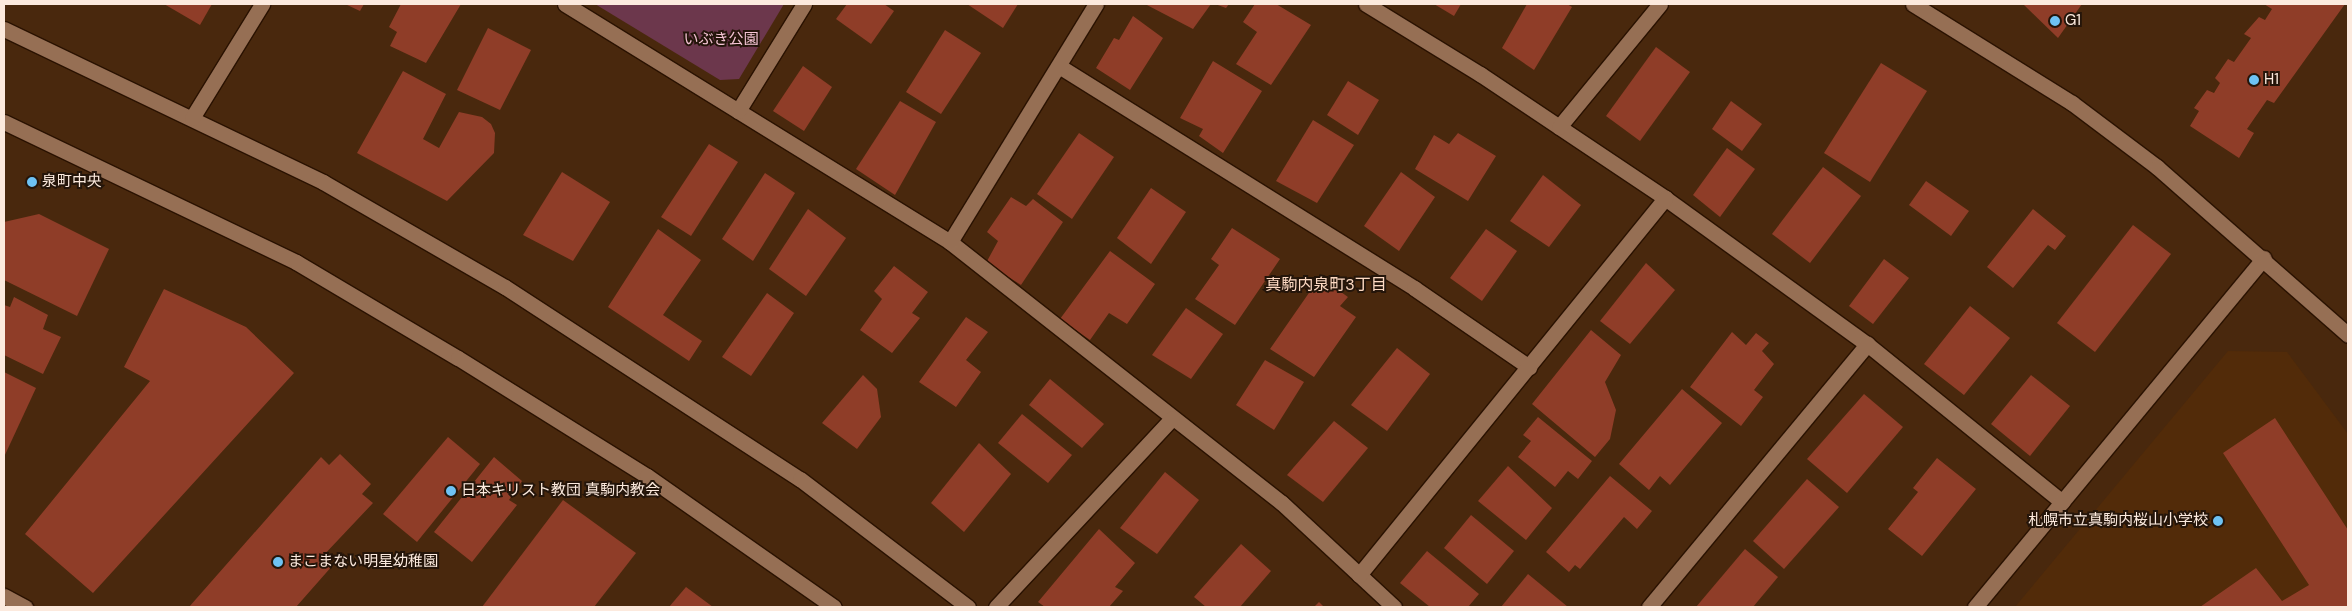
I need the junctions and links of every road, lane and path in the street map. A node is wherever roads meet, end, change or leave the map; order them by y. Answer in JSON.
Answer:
{"nodes":[{"id":1,"x":262,"y":4,"type":"edge"},
{"id":2,"x":565,"y":4,"type":"edge"},
{"id":3,"x":804,"y":4,"type":"edge"},
{"id":4,"x":1096,"y":4,"type":"edge"},
{"id":5,"x":1366,"y":4,"type":"edge"},
{"id":6,"x":1660,"y":4,"type":"edge"},
{"id":7,"x":1913,"y":4,"type":"edge"},
{"id":8,"x":4,"y":29,"type":"edge"},
{"id":9,"x":1059,"y":66,"type":"junction"},
{"id":10,"x":738,"y":111,"type":"junction"},
{"id":11,"x":192,"y":118,"type":"junction"},
{"id":12,"x":4,"y":122,"type":"edge"},
{"id":13,"x":1559,"y":127,"type":"junction"},
{"id":14,"x":1665,"y":198,"type":"junction"},
{"id":15,"x":950,"y":242,"type":"junction"},
{"id":16,"x":2264,"y":258,"type":"junction"},
{"id":17,"x":2348,"y":335,"type":"edge"},
{"id":18,"x":1867,"y":344,"type":"junction"},
{"id":19,"x":1529,"y":367,"type":"junction"},
{"id":20,"x":1172,"y":418,"type":"junction"},
{"id":21,"x":2062,"y":502,"type":"junction"},
{"id":22,"x":1359,"y":575,"type":"junction"},
{"id":23,"x":4,"y":596,"type":"edge"},
{"id":24,"x":24,"y":607,"type":"edge"},
{"id":25,"x":834,"y":607,"type":"edge"},
{"id":26,"x":968,"y":607,"type":"edge"},
{"id":27,"x":996,"y":607,"type":"edge"},
{"id":28,"x":1394,"y":607,"type":"edge"},
{"id":29,"x":1648,"y":607,"type":"edge"},
{"id":30,"x":1975,"y":607,"type":"edge"}],
"edges":[{"from":1,"to":11,"type":"street"},
{"from":2,"to":10,"type":"street"},
{"from":3,"to":10,"type":"street"},
{"from":4,"to":9,"type":"street"},
{"from":5,"to":13,"type":"street"},
{"from":6,"to":13,"type":"street"},
{"from":7,"to":16,"type":"street"},
{"from":8,"to":11,"type":"street"},
{"from":9,"to":15,"type":"street"},
{"from":9,"to":19,"type":"street"},
{"from":10,"to":15,"type":"street"},
{"from":11,"to":26,"type":"street"},
{"from":12,"to":25,"type":"street"},
{"from":13,"to":14,"type":"street"},
{"from":14,"to":18,"type":"street"},
{"from":14,"to":19,"type":"street"},
{"from":15,"to":20,"type":"street"},
{"from":16,"to":17,"type":"street"},
{"from":16,"to":21,"type":"street"},
{"from":18,"to":21,"type":"street"},
{"from":18,"to":29,"type":"street"},
{"from":19,"to":22,"type":"street"},
{"from":20,"to":22,"type":"street"},
{"from":20,"to":27,"type":"street"},
{"from":21,"to":30,"type":"street"},
{"from":22,"to":28,"type":"street"},
{"from":23,"to":24,"type":"street"}]}
